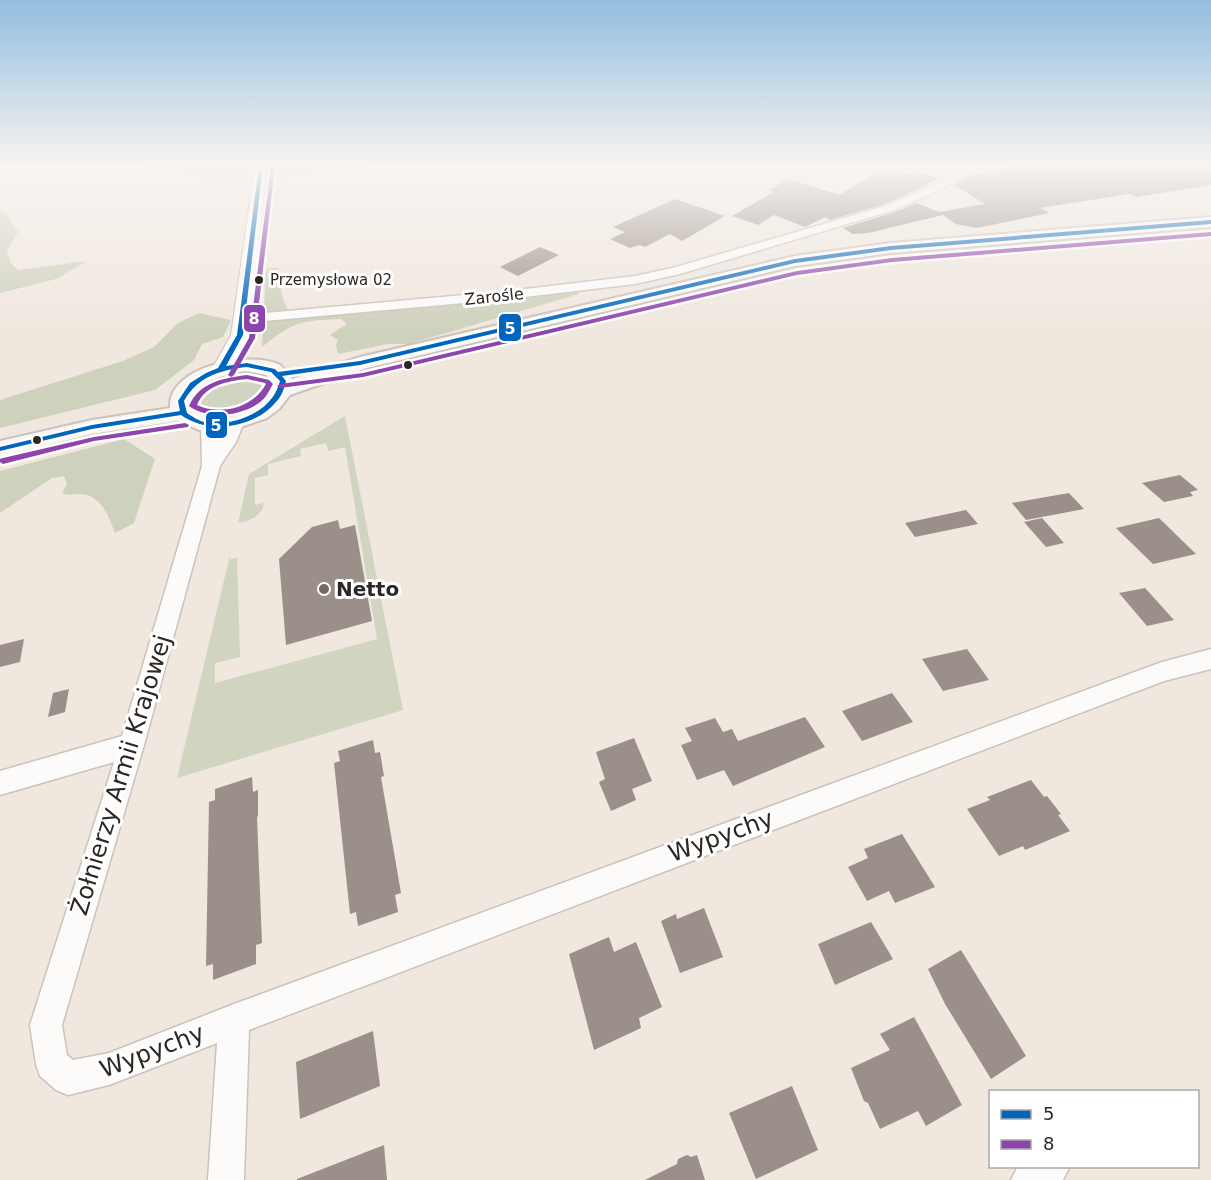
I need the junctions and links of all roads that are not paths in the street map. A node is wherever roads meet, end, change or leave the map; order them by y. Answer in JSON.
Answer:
{"nodes":[{"id":1,"x":254,"y":221,"type":"edge"},
{"id":2,"x":845,"y":221,"type":"edge"},
{"id":3,"x":1211,"y":222,"type":"edge"},
{"id":4,"x":743,"y":251,"type":"junction"},
{"id":5,"x":764,"y":268,"type":"junction"},
{"id":6,"x":241,"y":327,"type":"junction"},
{"id":7,"x":247,"y":365,"type":"junction"},
{"id":8,"x":221,"y":369,"type":"junction"},
{"id":9,"x":280,"y":382,"type":"junction"},
{"id":10,"x":182,"y":405,"type":"junction"},
{"id":11,"x":236,"y":422,"type":"junction"},
{"id":12,"x":209,"y":424,"type":"junction"},
{"id":13,"x":0,"y":449,"type":"edge"},
{"id":14,"x":211,"y":466,"type":"junction"},
{"id":15,"x":1211,"y":659,"type":"edge"},
{"id":16,"x":132,"y":745,"type":"junction"},
{"id":17,"x":0,"y":783,"type":"edge"},
{"id":18,"x":234,"y":1020,"type":"junction"},
{"id":19,"x":68,"y":1078,"type":"joint"},
{"id":20,"x":1051,"y":1168,"type":"edge"},
{"id":21,"x":226,"y":1180,"type":"edge"},
{"id":22,"x":1029,"y":1180,"type":"edge"}],
"edges":[{"from":1,"to":6,"type":"street"},
{"from":2,"to":4,"type":"street","name":"Zarośle"},
{"from":3,"to":5,"type":"main road"},
{"from":4,"to":5,"type":"street"},
{"from":4,"to":6,"type":"street","name":"Zarośle"},
{"from":5,"to":9,"type":"main road"},
{"from":6,"to":7,"type":"street"},
{"from":6,"to":8,"type":"street"},
{"from":7,"to":8,"type":"main road"},
{"from":7,"to":9,"type":"main road"},
{"from":8,"to":10,"type":"main road"},
{"from":9,"to":11,"type":"main road"},
{"from":10,"to":12,"type":"main road"},
{"from":10,"to":13,"type":"main road"},
{"from":11,"to":12,"type":"main road"},
{"from":11,"to":14,"type":"street","name":"Żołnierzy Armii Krajowej"},
{"from":12,"to":14,"type":"street","name":"Żołnierzy Armii Krajowej"},
{"from":14,"to":16,"type":"street","name":"Żołnierzy Armii Krajowej"},
{"from":15,"to":18,"type":"street","name":"Wypychy"},
{"from":16,"to":17,"type":"street"},
{"from":16,"to":19,"type":"street","name":"Żołnierzy Armii Krajowej"},
{"from":18,"to":19,"type":"street","name":"Wypychy"},
{"from":18,"to":21,"type":"street","name":"Wypychy"},
{"from":20,"to":22,"type":"street"}]}
